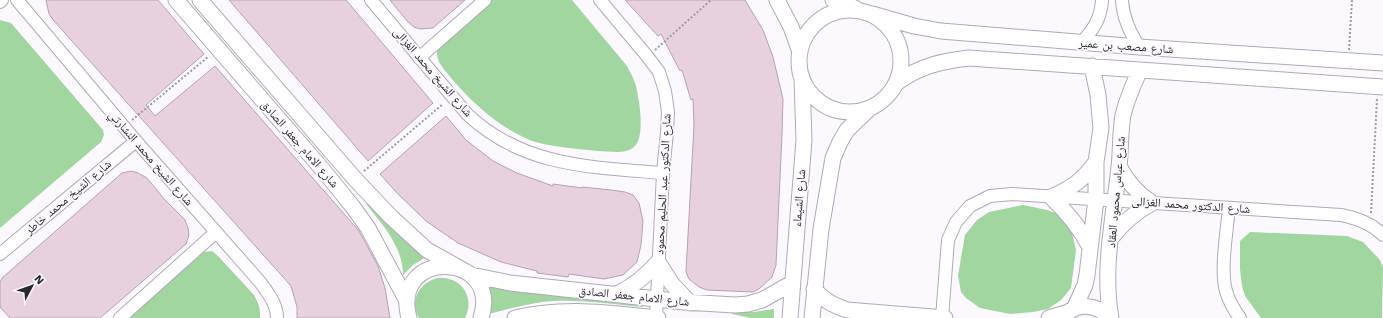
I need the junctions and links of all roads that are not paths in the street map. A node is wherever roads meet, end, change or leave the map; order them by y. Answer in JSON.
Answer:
{"nodes":[{"id":1,"x":2,"y":0,"type":"edge"},
{"id":2,"x":17,"y":0,"type":"edge"},
{"id":3,"x":176,"y":0,"type":"edge"},
{"id":4,"x":200,"y":0,"type":"edge"},
{"id":5,"x":371,"y":0,"type":"edge"},
{"id":6,"x":485,"y":0,"type":"edge"},
{"id":7,"x":600,"y":0,"type":"edge"},
{"id":8,"x":777,"y":0,"type":"edge"},
{"id":9,"x":832,"y":0,"type":"edge"},
{"id":10,"x":1102,"y":0,"type":"edge"},
{"id":11,"x":1122,"y":0,"type":"edge"},
{"id":12,"x":0,"y":2,"type":"edge"},
{"id":13,"x":866,"y":12,"type":"junction"},
{"id":14,"x":1081,"y":43,"type":"junction"},
{"id":15,"x":1138,"y":47,"type":"junction"},
{"id":16,"x":800,"y":52,"type":"junction"},
{"id":17,"x":419,"y":58,"type":"junction"},
{"id":18,"x":1383,"y":63,"type":"edge"},
{"id":19,"x":1092,"y":66,"type":"junction"},
{"id":20,"x":1140,"y":70,"type":"junction"},
{"id":21,"x":802,"y":78,"type":"junction"},
{"id":22,"x":898,"y":82,"type":"junction"},
{"id":23,"x":1380,"y":86,"type":"edge"},
{"id":24,"x":868,"y":110,"type":"junction"},
{"id":25,"x":136,"y":141,"type":"junction"},
{"id":26,"x":1096,"y":162,"type":"junction"},
{"id":27,"x":1119,"y":166,"type":"junction"},
{"id":28,"x":663,"y":173,"type":"junction"},
{"id":29,"x":1051,"y":197,"type":"junction"},
{"id":30,"x":1096,"y":199,"type":"junction"},
{"id":31,"x":1115,"y":201,"type":"junction"},
{"id":32,"x":1152,"y":203,"type":"junction"},
{"id":33,"x":1229,"y":208,"type":"junction"},
{"id":34,"x":216,"y":233,"type":"junction"},
{"id":35,"x":1383,"y":235,"type":"edge"},
{"id":36,"x":1112,"y":237,"type":"junction"},
{"id":37,"x":1090,"y":247,"type":"junction"},
{"id":38,"x":0,"y":254,"type":"edge"},
{"id":39,"x":658,"y":262,"type":"junction"},
{"id":40,"x":466,"y":272,"type":"junction"},
{"id":41,"x":792,"y":282,"type":"junction"},
{"id":42,"x":814,"y":289,"type":"junction"},
{"id":43,"x":617,"y":294,"type":"junction"},
{"id":44,"x":658,"y":299,"type":"junction"},
{"id":45,"x":690,"y":303,"type":"junction"},
{"id":46,"x":407,"y":311,"type":"edge"},
{"id":47,"x":1069,"y":313,"type":"edge"},
{"id":48,"x":617,"y":316,"type":"edge"},
{"id":49,"x":120,"y":318,"type":"edge"},
{"id":50,"x":277,"y":318,"type":"edge"},
{"id":51,"x":481,"y":318,"type":"edge"},
{"id":52,"x":515,"y":318,"type":"edge"},
{"id":53,"x":657,"y":318,"type":"edge"},
{"id":54,"x":790,"y":318,"type":"edge"},
{"id":55,"x":812,"y":318,"type":"edge"},
{"id":56,"x":943,"y":318,"type":"edge"},
{"id":57,"x":1049,"y":318,"type":"edge"},
{"id":58,"x":1111,"y":318,"type":"edge"},
{"id":59,"x":1240,"y":318,"type":"edge"}],
"edges":[{"from":1,"to":12,"type":"street"},
{"from":2,"to":25,"type":"street","name":"شارع الشيخ محمد النشارتي"},
{"from":3,"to":46,"type":"street","name":"شارع الامام جعفر الصادق"},
{"from":4,"to":40,"type":"street","name":"شارع الامام جعفر الصادق"},
{"from":5,"to":17,"type":"street","name":"شارع الشيخ محمد الغزالى"},
{"from":6,"to":17,"type":"street"},
{"from":7,"to":28,"type":"street","name":"شارع الدكتور عبد الحليم محمود"},
{"from":8,"to":16,"type":"street"},
{"from":9,"to":13,"type":"street","name":"شارع مصعب بن عمير"},
{"from":10,"to":14,"type":"street"},
{"from":11,"to":15,"type":"street"},
{"from":13,"to":14,"type":"street","name":"شارع مصعب بن عمير"},
{"from":13,"to":16,"type":"street"},
{"from":13,"to":22,"type":"street"},
{"from":14,"to":15,"type":"street","name":"شارع مصعب بن عمير"},
{"from":15,"to":18,"type":"street","name":"شارع مصعب بن عمير"},
{"from":16,"to":21,"type":"street"},
{"from":17,"to":28,"type":"street","name":"شارع الشيخ محمد الغزالى"},
{"from":19,"to":20,"type":"street","name":"شارع مصعب بن عمير"},
{"from":19,"to":22,"type":"street","name":"شارع مصعب بن عمير"},
{"from":19,"to":26,"type":"street","name":"شارع عباس محمود العقاد"},
{"from":20,"to":23,"type":"street","name":"شارع مصعب بن عمير"},
{"from":20,"to":27,"type":"street","name":"شارع عباس محمود العقاد"},
{"from":21,"to":24,"type":"street"},
{"from":21,"to":41,"type":"street","name":"شارع الشيماء"},
{"from":22,"to":24,"type":"street"},
{"from":24,"to":42,"type":"street","name":"شارع الشيماء"},
{"from":25,"to":34,"type":"street","name":"شارع الشيخ محمد النشارتي"},
{"from":25,"to":38,"type":"street","name":"شارع الشيخ محمد خاطر"},
{"from":26,"to":29,"type":"street"},
{"from":26,"to":30,"type":"street","name":"شارع عباس محمود العقاد"},
{"from":27,"to":31,"type":"street","name":"شارع عباس محمود العقاد"},
{"from":27,"to":32,"type":"street"},
{"from":28,"to":39,"type":"street","name":"شارع الدكتور عبد الحليم محمود"},
{"from":29,"to":30,"type":"street","name":"شارع الدكتور محمد الغزالى"},
{"from":29,"to":37,"type":"street"},
{"from":29,"to":56,"type":"street","name":"شارع الدكتور محمد الغزالى"},
{"from":30,"to":31,"type":"street","name":"شارع الدكتور محمد الغزالى"},
{"from":30,"to":37,"type":"street","name":"شارع عباس محمود العقاد"},
{"from":31,"to":32,"type":"street","name":"شارع الدكتور محمد الغزالى"},
{"from":31,"to":36,"type":"street","name":"شارع عباس محمود العقاد"},
{"from":32,"to":33,"type":"street","name":"شارع الدكتور محمد الغزالى"},
{"from":32,"to":36,"type":"street"},
{"from":33,"to":35,"type":"street","name":"شارع الدكتور محمد الغزالى"},
{"from":33,"to":59,"type":"street"},
{"from":34,"to":49,"type":"street"},
{"from":34,"to":50,"type":"street","name":"شارع الشيخ محمد النشارتي"},
{"from":36,"to":58,"type":"street","name":"شارع عباس محمود العقاد"},
{"from":37,"to":47,"type":"street","name":"شارع عباس محمود العقاد"},
{"from":39,"to":43,"type":"street"},
{"from":39,"to":44,"type":"street","name":"شارع الدكتور عبد الحليم محمود"},
{"from":39,"to":45,"type":"street"},
{"from":40,"to":43,"type":"street","name":"شارع الامام جعفر الصادق"},
{"from":40,"to":46,"type":"street"},
{"from":40,"to":51,"type":"street"},
{"from":41,"to":45,"type":"street","name":"شارع الامام جعفر الصادق"},
{"from":41,"to":54,"type":"street","name":"شارع الشيماء"},
{"from":42,"to":55,"type":"street","name":"شارع الشيماء"},
{"from":42,"to":56,"type":"street"},
{"from":43,"to":44,"type":"street","name":"شارع الامام جعفر الصادق"},
{"from":44,"to":45,"type":"street","name":"شارع الامام جعفر الصادق"},
{"from":44,"to":53,"type":"street","name":"شارع الدكتور عبد الحليم محمود"},
{"from":47,"to":57,"type":"street"},
{"from":47,"to":58,"type":"street"},
{"from":48,"to":52,"type":"street","name":"شارع الامام جعفر الصادق"},
{"from":48,"to":53,"type":"street","name":"شارع الامام جعفر الصادق"}]}
